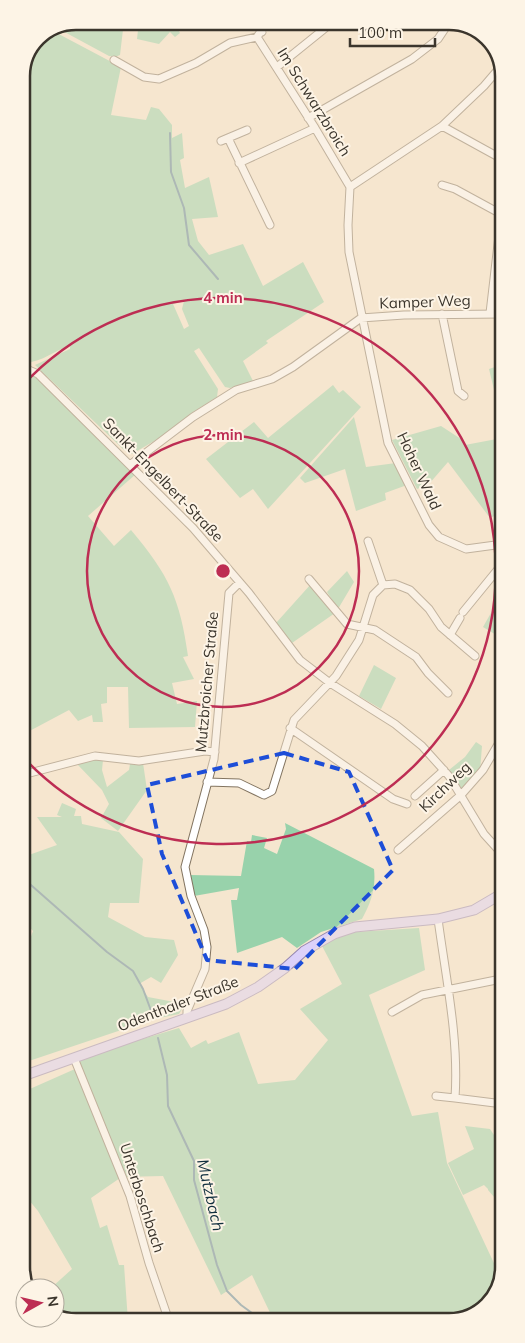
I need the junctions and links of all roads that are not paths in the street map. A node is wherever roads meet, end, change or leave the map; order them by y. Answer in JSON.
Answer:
{"nodes":[{"id":1,"x":258,"y":30,"type":"edge"},
{"id":2,"x":262,"y":30,"type":"edge"},
{"id":3,"x":323,"y":30,"type":"edge"},
{"id":4,"x":444,"y":30,"type":"edge"},
{"id":5,"x":259,"y":34,"type":"junction"},
{"id":6,"x":114,"y":60,"type":"dead end"},
{"id":7,"x":277,"y":68,"type":"junction"},
{"id":8,"x":495,"y":71,"type":"edge"},
{"id":9,"x":308,"y":118,"type":"junction"},
{"id":10,"x":442,"y":126,"type":"junction"},
{"id":11,"x":315,"y":128,"type":"junction"},
{"id":12,"x":247,"y":130,"type":"dead end"},
{"id":13,"x":495,"y":155,"type":"edge"},
{"id":14,"x":239,"y":163,"type":"junction"},
{"id":15,"x":442,"y":185,"type":"dead end"},
{"id":16,"x":350,"y":187,"type":"junction"},
{"id":17,"x":495,"y":209,"type":"edge"},
{"id":18,"x":270,"y":225,"type":"dead end"},
{"id":19,"x":495,"y":271,"type":"edge"},
{"id":20,"x":490,"y":313,"type":"junction"},
{"id":21,"x":495,"y":313,"type":"edge"},
{"id":22,"x":442,"y":314,"type":"junction"},
{"id":23,"x":361,"y":318,"type":"junction"},
{"id":24,"x":30,"y":370,"type":"edge"},
{"id":25,"x":464,"y":396,"type":"dead end"},
{"id":26,"x":131,"y":464,"type":"junction"},
{"id":27,"x":368,"y":541,"type":"dead end"},
{"id":28,"x":495,"y":545,"type":"edge"},
{"id":29,"x":495,"y":573,"type":"edge"},
{"id":30,"x":309,"y":579,"type":"dead end"},
{"id":31,"x":239,"y":583,"type":"junction"},
{"id":32,"x":383,"y":585,"type":"junction"},
{"id":33,"x":364,"y":629,"type":"junction"},
{"id":34,"x":450,"y":635,"type":"junction"},
{"id":35,"x":475,"y":656,"type":"dead end"},
{"id":36,"x":330,"y":683,"type":"junction"},
{"id":37,"x":448,"y":693,"type":"dead end"},
{"id":38,"x":290,"y":728,"type":"junction"},
{"id":39,"x":495,"y":750,"type":"edge"},
{"id":40,"x":214,"y":752,"type":"junction"},
{"id":41,"x":444,"y":770,"type":"junction"},
{"id":42,"x":30,"y":773,"type":"edge"},
{"id":43,"x":207,"y":782,"type":"junction"},
{"id":44,"x":461,"y":795,"type":"junction"},
{"id":45,"x":415,"y":796,"type":"dead end"},
{"id":46,"x":407,"y":804,"type":"dead end"},
{"id":47,"x":495,"y":846,"type":"edge"},
{"id":48,"x":398,"y":850,"type":"dead end"},
{"id":49,"x":495,"y":898,"type":"edge"},
{"id":50,"x":438,"y":920,"type":"junction"},
{"id":51,"x":495,"y":980,"type":"edge"},
{"id":52,"x":448,"y":991,"type":"junction"},
{"id":53,"x":392,"y":1012,"type":"dead end"},
{"id":54,"x":187,"y":1018,"type":"junction"},
{"id":55,"x":74,"y":1058,"type":"junction"},
{"id":56,"x":30,"y":1074,"type":"edge"},
{"id":57,"x":436,"y":1096,"type":"dead end"},
{"id":58,"x":455,"y":1098,"type":"junction"},
{"id":59,"x":495,"y":1103,"type":"edge"},
{"id":60,"x":166,"y":1313,"type":"edge"}],
"edges":[{"from":1,"to":5,"type":"street","name":"Im Schwarzbroich"},
{"from":2,"to":5,"type":"street"},
{"from":3,"to":7,"type":"street"},
{"from":4,"to":9,"type":"street"},
{"from":5,"to":6,"type":"street"},
{"from":5,"to":7,"type":"street","name":"Im Schwarzbroich"},
{"from":7,"to":9,"type":"street","name":"Im Schwarzbroich"},
{"from":8,"to":10,"type":"street"},
{"from":9,"to":11,"type":"street","name":"Im Schwarzbroich"},
{"from":10,"to":13,"type":"street"},
{"from":10,"to":16,"type":"street"},
{"from":11,"to":14,"type":"street"},
{"from":11,"to":16,"type":"street","name":"Im Schwarzbroich"},
{"from":12,"to":14,"type":"street"},
{"from":14,"to":18,"type":"street"},
{"from":15,"to":17,"type":"street"},
{"from":16,"to":23,"type":"street","name":"Hoher Wald"},
{"from":19,"to":20,"type":"street","name":"Kamper Weg"},
{"from":20,"to":21,"type":"street","name":"Kamper Weg"},
{"from":20,"to":22,"type":"street","name":"Kamper Weg"},
{"from":22,"to":23,"type":"street","name":"Kamper Weg"},
{"from":22,"to":25,"type":"street"},
{"from":23,"to":26,"type":"street"},
{"from":23,"to":28,"type":"street","name":"Hoher Wald"},
{"from":24,"to":26,"type":"street","name":"Sankt-Engelbert-Straße"},
{"from":26,"to":31,"type":"street","name":"Sankt-Engelbert-Straße"},
{"from":27,"to":32,"type":"street"},
{"from":29,"to":34,"type":"street"},
{"from":30,"to":33,"type":"street"},
{"from":31,"to":36,"type":"street","name":"Sankt-Engelbert-Straße"},
{"from":31,"to":40,"type":"street","name":"Mutzbroicher Straße"},
{"from":32,"to":33,"type":"street"},
{"from":32,"to":34,"type":"street"},
{"from":33,"to":36,"type":"street"},
{"from":33,"to":37,"type":"street"},
{"from":34,"to":35,"type":"street"},
{"from":36,"to":38,"type":"street"},
{"from":36,"to":41,"type":"street","name":"Sankt-Engelbert-Straße"},
{"from":38,"to":43,"type":"street"},
{"from":38,"to":46,"type":"street"},
{"from":39,"to":44,"type":"street","name":"Kirchweg"},
{"from":40,"to":42,"type":"street"},
{"from":40,"to":43,"type":"street","name":"Mutzbroicher Straße"},
{"from":41,"to":44,"type":"street","name":"Sankt-Engelbert-Straße"},
{"from":41,"to":45,"type":"street"},
{"from":43,"to":54,"type":"street","name":"Mutzbroicher Straße"},
{"from":44,"to":47,"type":"street","name":"Sankt-Engelbert-Straße"},
{"from":44,"to":48,"type":"street","name":"Kirchweg"},
{"from":49,"to":50,"type":"main road","name":"Odenthaler Straße"},
{"from":50,"to":52,"type":"street"},
{"from":50,"to":54,"type":"main road","name":"Odenthaler Straße"},
{"from":51,"to":52,"type":"street"},
{"from":52,"to":53,"type":"street"},
{"from":52,"to":58,"type":"street"},
{"from":54,"to":55,"type":"main road","name":"Odenthaler Straße"},
{"from":55,"to":56,"type":"main road","name":"Odenthaler Straße"},
{"from":55,"to":60,"type":"street","name":"Unterboschbach"},
{"from":57,"to":58,"type":"street"},
{"from":58,"to":59,"type":"street"}]}
